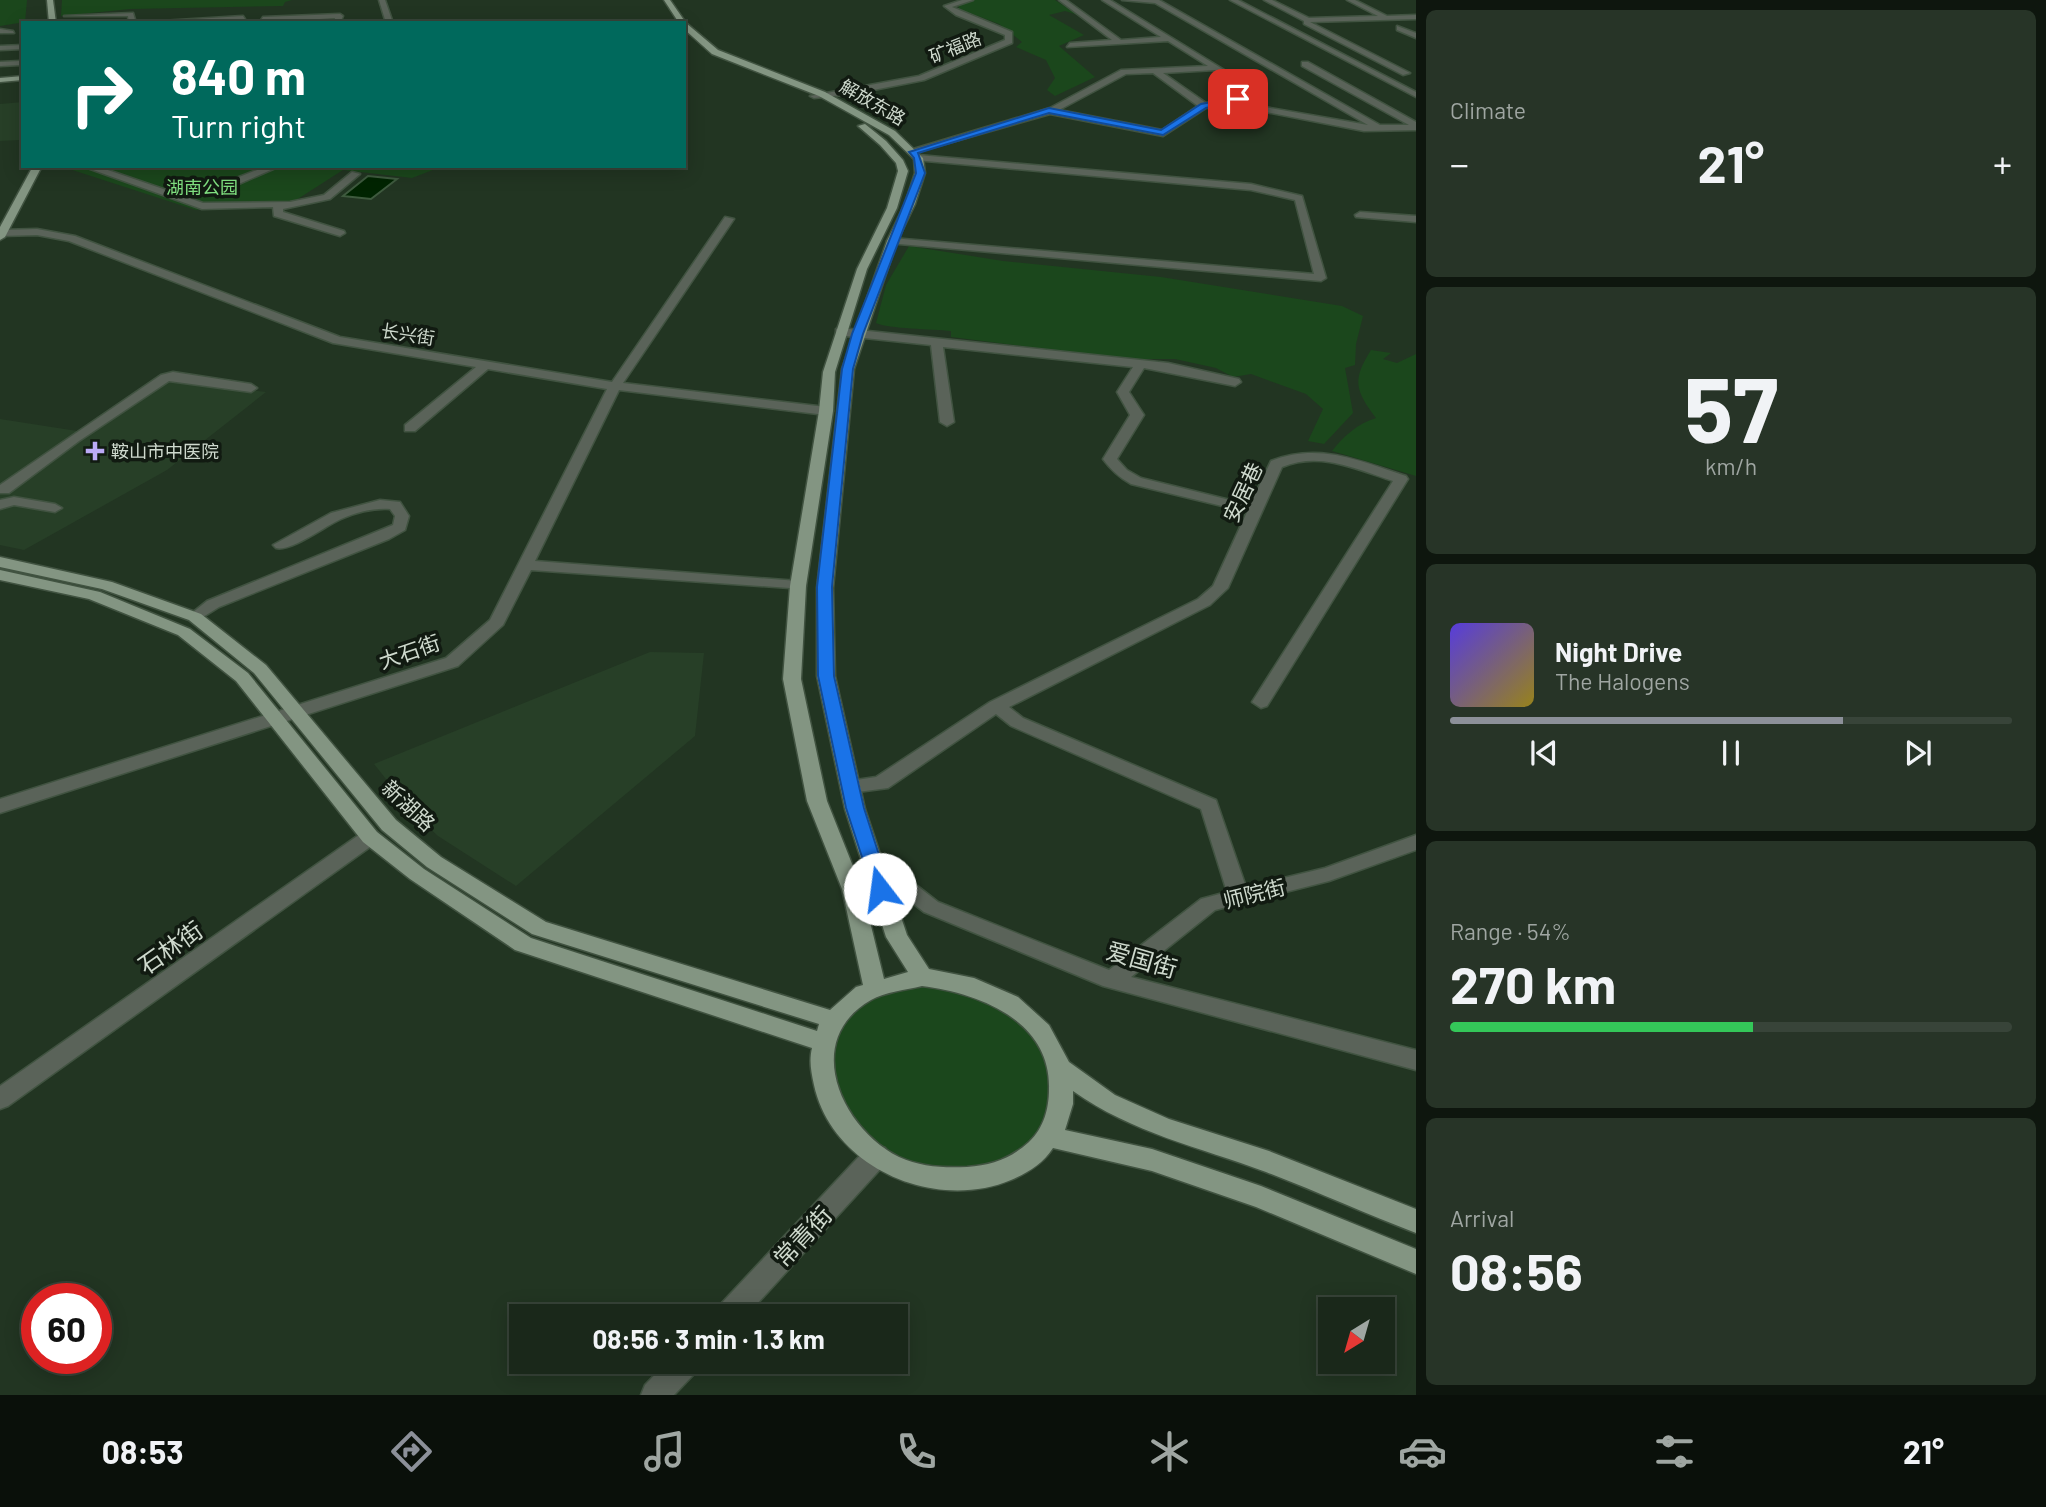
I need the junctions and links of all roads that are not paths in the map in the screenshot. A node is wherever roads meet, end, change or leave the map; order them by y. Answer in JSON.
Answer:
{"nodes":[{"id":1,"x":41,"y":0,"type":"edge"},
{"id":2,"x":50,"y":0,"type":"edge"},
{"id":3,"x":382,"y":0,"type":"edge"},
{"id":4,"x":658,"y":0,"type":"edge"},
{"id":5,"x":667,"y":0,"type":"edge"},
{"id":6,"x":970,"y":0,"type":"edge"},
{"id":7,"x":1062,"y":0,"type":"edge"},
{"id":8,"x":1105,"y":0,"type":"edge"},
{"id":9,"x":1125,"y":0,"type":"edge"},
{"id":10,"x":1233,"y":0,"type":"edge"},
{"id":11,"x":1267,"y":0,"type":"edge"},
{"id":12,"x":1350,"y":0,"type":"edge"},
{"id":13,"x":195,"y":10,"type":"dead end"},
{"id":14,"x":42,"y":11,"type":"dead end"},
{"id":15,"x":67,"y":16,"type":"dead end"},
{"id":16,"x":1132,"y":16,"type":"junction"},
{"id":17,"x":1110,"y":17,"type":"dead end"},
{"id":18,"x":1416,"y":17,"type":"edge"},
{"id":19,"x":243,"y":18,"type":"dead end"},
{"id":20,"x":1087,"y":18,"type":"junction"},
{"id":21,"x":1098,"y":18,"type":"dead end"},
{"id":22,"x":1391,"y":18,"type":"junction"},
{"id":23,"x":1308,"y":20,"type":"junction"},
{"id":24,"x":52,"y":21,"type":"edge"},
{"id":25,"x":133,"y":21,"type":"edge"},
{"id":26,"x":193,"y":21,"type":"edge"},
{"id":27,"x":206,"y":21,"type":"edge"},
{"id":28,"x":263,"y":21,"type":"edge"},
{"id":29,"x":337,"y":21,"type":"edge"},
{"id":30,"x":389,"y":21,"type":"edge"},
{"id":31,"x":670,"y":21,"type":"edge"},
{"id":32,"x":680,"y":21,"type":"edge"},
{"id":33,"x":1400,"y":28,"type":"dead end"},
{"id":34,"x":1416,"y":29,"type":"edge"},
{"id":35,"x":686,"y":30,"type":"edge"},
{"id":36,"x":0,"y":31,"type":"edge"},
{"id":37,"x":10,"y":33,"type":"dead end"},
{"id":38,"x":1416,"y":36,"type":"edge"},
{"id":39,"x":1170,"y":39,"type":"junction"},
{"id":40,"x":1119,"y":42,"type":"junction"},
{"id":41,"x":1098,"y":43,"type":"junction"},
{"id":42,"x":1,"y":45,"type":"edge"},
{"id":43,"x":1070,"y":45,"type":"dead end"},
{"id":44,"x":21,"y":47,"type":"edge"},
{"id":45,"x":1109,"y":50,"type":"dead end"},
{"id":46,"x":0,"y":56,"type":"edge"},
{"id":47,"x":1351,"y":62,"type":"junction"},
{"id":48,"x":0,"y":64,"type":"edge"},
{"id":49,"x":1131,"y":65,"type":"dead end"},
{"id":50,"x":1285,"y":65,"type":"dead end"},
{"id":51,"x":1267,"y":66,"type":"junction"},
{"id":52,"x":1217,"y":68,"type":"junction"},
{"id":53,"x":1155,"y":71,"type":"junction"},
{"id":54,"x":1416,"y":71,"type":"edge"},
{"id":55,"x":1142,"y":72,"type":"junction"},
{"id":56,"x":1406,"y":73,"type":"junction"},
{"id":57,"x":21,"y":77,"type":"edge"},
{"id":58,"x":0,"y":79,"type":"edge"},
{"id":59,"x":1416,"y":79,"type":"edge"},
{"id":60,"x":818,"y":95,"type":"junction"},
{"id":61,"x":1416,"y":95,"type":"edge"},
{"id":62,"x":1230,"y":103,"type":"junction"},
{"id":63,"x":1204,"y":106,"type":"junction"},
{"id":64,"x":1049,"y":111,"type":"junction"},
{"id":65,"x":1416,"y":126,"type":"edge"},
{"id":66,"x":1378,"y":128,"type":"junction"},
{"id":67,"x":915,"y":155,"type":"junction"},
{"id":68,"x":25,"y":168,"type":"edge"},
{"id":69,"x":37,"y":168,"type":"edge"},
{"id":70,"x":92,"y":168,"type":"edge"},
{"id":71,"x":271,"y":168,"type":"edge"},
{"id":72,"x":355,"y":174,"type":"dead end"},
{"id":73,"x":162,"y":193,"type":"junction"},
{"id":74,"x":287,"y":204,"type":"junction"},
{"id":75,"x":0,"y":213,"type":"edge"},
{"id":76,"x":1360,"y":215,"type":"dead end"},
{"id":77,"x":729,"y":219,"type":"dead end"},
{"id":78,"x":1416,"y":219,"type":"edge"},
{"id":79,"x":340,"y":233,"type":"dead end"},
{"id":80,"x":0,"y":234,"type":"edge"},
{"id":81,"x":892,"y":241,"type":"junction"},
{"id":82,"x":840,"y":332,"type":"junction"},
{"id":83,"x":858,"y":334,"type":"junction"},
{"id":84,"x":936,"y":341,"type":"junction"},
{"id":85,"x":485,"y":365,"type":"junction"},
{"id":86,"x":1140,"y":365,"type":"junction"},
{"id":87,"x":1235,"y":382,"type":"dead end"},
{"id":88,"x":615,"y":386,"type":"junction"},
{"id":89,"x":251,"y":388,"type":"dead end"},
{"id":90,"x":826,"y":411,"type":"junction"},
{"id":91,"x":947,"y":422,"type":"dead end"},
{"id":92,"x":410,"y":428,"type":"dead end"},
{"id":93,"x":0,"y":489,"type":"edge"},
{"id":94,"x":0,"y":505,"type":"edge"},
{"id":95,"x":55,"y":508,"type":"dead end"},
{"id":96,"x":1255,"y":510,"type":"junction"},
{"id":97,"x":281,"y":545,"type":"dead end"},
{"id":98,"x":528,"y":565,"type":"junction"},
{"id":99,"x":2,"y":575,"type":"edge"},
{"id":100,"x":798,"y":586,"type":"junction"},
{"id":101,"x":189,"y":625,"type":"junction"},
{"id":102,"x":1261,"y":702,"type":"dead end"},
{"id":103,"x":996,"y":706,"type":"junction"},
{"id":104,"x":296,"y":713,"type":"junction"},
{"id":105,"x":276,"y":720,"type":"junction"},
{"id":106,"x":850,"y":787,"type":"junction"},
{"id":107,"x":0,"y":806,"type":"edge"},
{"id":108,"x":370,"y":837,"type":"junction"},
{"id":109,"x":1416,"y":842,"type":"edge"},
{"id":110,"x":873,"y":862,"type":"junction"},
{"id":111,"x":1239,"y":897,"type":"junction"},
{"id":112,"x":922,"y":977,"type":"junction"},
{"id":113,"x":1111,"y":980,"type":"junction"},
{"id":114,"x":875,"y":987,"type":"junction"},
{"id":115,"x":834,"y":1020,"type":"junction"},
{"id":116,"x":823,"y":1042,"type":"junction"},
{"id":117,"x":1416,"y":1060,"type":"edge"},
{"id":118,"x":1060,"y":1069,"type":"junction"},
{"id":119,"x":0,"y":1099,"type":"edge"},
{"id":120,"x":1050,"y":1137,"type":"junction"},
{"id":121,"x":876,"y":1156,"type":"junction"},
{"id":122,"x":1416,"y":1221,"type":"edge"},
{"id":123,"x":1416,"y":1262,"type":"edge"},
{"id":124,"x":739,"y":1304,"type":"edge"},
{"id":125,"x":675,"y":1374,"type":"edge"},
{"id":126,"x":655,"y":1395,"type":"edge"}],
"edges":[{"from":1,"to":14,"type":"main road"},
{"from":2,"to":24,"type":"main road"},
{"from":3,"to":30,"type":"street"},
{"from":4,"to":31,"type":"main road"},
{"from":5,"to":32,"type":"main road","name":"解放东路"},
{"from":6,"to":60,"type":"street","name":"矿福路"},
{"from":7,"to":20,"type":"street"},
{"from":8,"to":16,"type":"street"},
{"from":9,"to":51,"type":"street"},
{"from":10,"to":47,"type":"street"},
{"from":11,"to":23,"type":"street"},
{"from":12,"to":22,"type":"street"},
{"from":13,"to":26,"type":"street"},
{"from":15,"to":25,"type":"street"},
{"from":16,"to":17,"type":"street"},
{"from":16,"to":39,"type":"street"},
{"from":18,"to":22,"type":"street"},
{"from":19,"to":27,"type":"street"},
{"from":20,"to":21,"type":"street"},
{"from":20,"to":40,"type":"street"},
{"from":22,"to":23,"type":"street"},
{"from":22,"to":34,"type":"street"},
{"from":23,"to":56,"type":"street"},
{"from":28,"to":29,"type":"street"},
{"from":33,"to":38,"type":"street"},
{"from":35,"to":60,"type":"main road","name":"解放东路"},
{"from":36,"to":37,"type":"street"},
{"from":39,"to":40,"type":"street"},
{"from":39,"to":52,"type":"street"},
{"from":40,"to":41,"type":"street"},
{"from":41,"to":43,"type":"street"},
{"from":41,"to":45,"type":"street"},
{"from":42,"to":44,"type":"street"},
{"from":46,"to":48,"type":"street"},
{"from":47,"to":61,"type":"street"},
{"from":47,"to":65,"type":"street"},
{"from":49,"to":55,"type":"street"},
{"from":50,"to":51,"type":"street"},
{"from":51,"to":66,"type":"street"},
{"from":52,"to":53,"type":"street"},
{"from":52,"to":62,"type":"street"},
{"from":53,"to":55,"type":"street"},
{"from":53,"to":63,"type":"street"},
{"from":54,"to":56,"type":"street"},
{"from":55,"to":64,"type":"street"},
{"from":56,"to":59,"type":"street"},
{"from":57,"to":58,"type":"main road"},
{"from":60,"to":67,"type":"main road","name":"解放东路"},
{"from":60,"to":82,"type":"main road","name":"解放东路"},
{"from":62,"to":63,"type":"street"},
{"from":62,"to":66,"type":"street"},
{"from":63,"to":64,"type":"street"},
{"from":64,"to":67,"type":"street"},
{"from":65,"to":66,"type":"street"},
{"from":67,"to":81,"type":"main road"},
{"from":67,"to":81,"type":"street"},
{"from":68,"to":75,"type":"main road"},
{"from":69,"to":80,"type":"main road"},
{"from":70,"to":73,"type":"street"},
{"from":71,"to":73,"type":"street"},
{"from":72,"to":74,"type":"street"},
{"from":73,"to":74,"type":"street"},
{"from":74,"to":79,"type":"street"},
{"from":76,"to":78,"type":"street"},
{"from":77,"to":88,"type":"street","name":"大石街"},
{"from":80,"to":85,"type":"street","name":"长兴街"},
{"from":81,"to":83,"type":"main road"},
{"from":82,"to":83,"type":"street"},
{"from":82,"to":90,"type":"main road","name":"解放东路"},
{"from":83,"to":84,"type":"street"},
{"from":83,"to":106,"type":"main road"},
{"from":84,"to":86,"type":"street"},
{"from":84,"to":91,"type":"street"},
{"from":85,"to":88,"type":"street","name":"长兴街"},
{"from":85,"to":92,"type":"street"},
{"from":86,"to":87,"type":"street"},
{"from":86,"to":96,"type":"street"},
{"from":88,"to":90,"type":"street","name":"长兴街"},
{"from":88,"to":98,"type":"street","name":"大石街"},
{"from":89,"to":93,"type":"street"},
{"from":90,"to":100,"type":"main road","name":"解放东路"},
{"from":94,"to":95,"type":"street"},
{"from":96,"to":102,"type":"street","name":"安居巷"},
{"from":96,"to":103,"type":"street","name":"安居巷"},
{"from":97,"to":101,"type":"street"},
{"from":98,"to":100,"type":"street"},
{"from":98,"to":104,"type":"street","name":"大石街"},
{"from":99,"to":101,"type":"main road","name":"新湖路"},
{"from":100,"to":114,"type":"main road","name":"解放东路"},
{"from":101,"to":104,"type":"main road","name":"新湖路"},
{"from":101,"to":105,"type":"main road","name":"新湖路"},
{"from":103,"to":106,"type":"street","name":"安居巷"},
{"from":103,"to":111,"type":"street"},
{"from":104,"to":105,"type":"street","name":"大石街"},
{"from":104,"to":115,"type":"main road","name":"新湖路"},
{"from":105,"to":107,"type":"street","name":"大石街"},
{"from":105,"to":108,"type":"main road","name":"新湖路"},
{"from":106,"to":110,"type":"main road"},
{"from":108,"to":116,"type":"main road","name":"新湖路"},
{"from":108,"to":119,"type":"street","name":"石林街"},
{"from":109,"to":111,"type":"street","name":"师院街"},
{"from":110,"to":112,"type":"main road"},
{"from":110,"to":113,"type":"street","name":"爱国街"},
{"from":111,"to":113,"type":"street","name":"师院街"},
{"from":112,"to":114,"type":"main road"},
{"from":112,"to":118,"type":"main road"},
{"from":113,"to":117,"type":"street","name":"爱国街"},
{"from":114,"to":115,"type":"main road"},
{"from":115,"to":116,"type":"main road"},
{"from":116,"to":121,"type":"main road"},
{"from":118,"to":120,"type":"main road"},
{"from":118,"to":122,"type":"main road"},
{"from":120,"to":121,"type":"main road"},
{"from":120,"to":123,"type":"main road"},
{"from":121,"to":124,"type":"street","name":"常青街"},
{"from":125,"to":126,"type":"street"}]}
